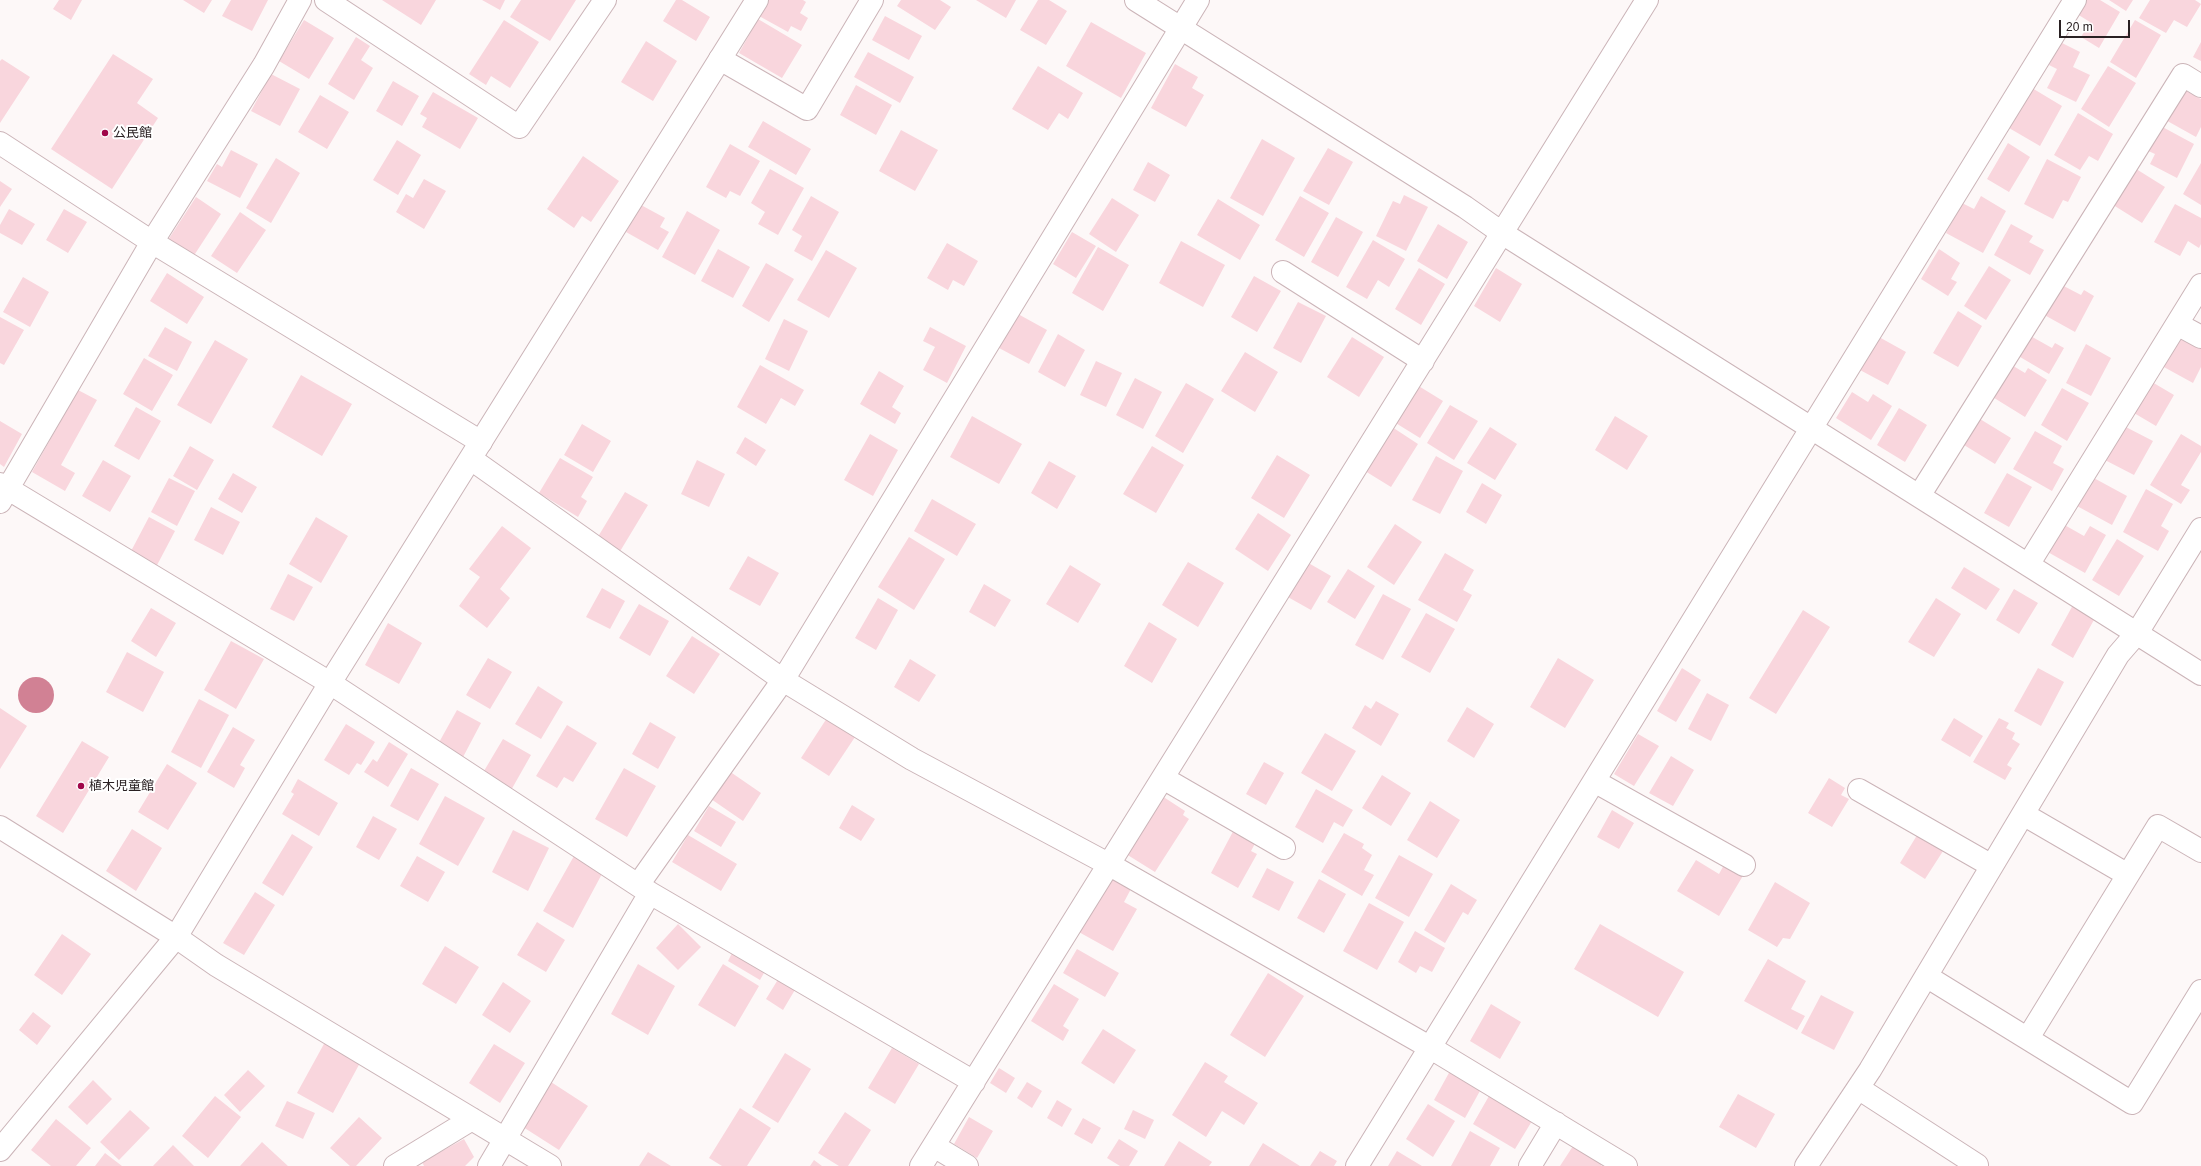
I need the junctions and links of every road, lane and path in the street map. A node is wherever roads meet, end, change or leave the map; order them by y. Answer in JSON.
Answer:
{"nodes":[{"id":1,"x":300,"y":0,"type":"edge"},
{"id":2,"x":326,"y":0,"type":"edge"},
{"id":3,"x":605,"y":0,"type":"edge"},
{"id":4,"x":757,"y":0,"type":"edge"},
{"id":5,"x":872,"y":0,"type":"edge"},
{"id":6,"x":1136,"y":0,"type":"edge"},
{"id":7,"x":1198,"y":0,"type":"edge"},
{"id":8,"x":1647,"y":0,"type":"edge"},
{"id":9,"x":2075,"y":0,"type":"edge"},
{"id":10,"x":1181,"y":27,"type":"junction"},
{"id":11,"x":720,"y":59,"type":"junction"},
{"id":12,"x":2201,"y":86,"type":"edge"},
{"id":13,"x":0,"y":143,"type":"edge"},
{"id":14,"x":1502,"y":234,"type":"junction"},
{"id":15,"x":152,"y":242,"type":"junction"},
{"id":16,"x":1284,"y":272,"type":"dead end"},
{"id":17,"x":2201,"y":285,"type":"edge"},
{"id":18,"x":2177,"y":324,"type":"junction"},
{"id":19,"x":2201,"y":337,"type":"edge"},
{"id":20,"x":1422,"y":361,"type":"junction"},
{"id":21,"x":1810,"y":428,"type":"junction"},
{"id":22,"x":476,"y":450,"type":"junction"},
{"id":23,"x":3,"y":492,"type":"edge"},
{"id":24,"x":1919,"y":496,"type":"junction"},
{"id":25,"x":2201,"y":529,"type":"edge"},
{"id":26,"x":2028,"y":565,"type":"junction"},
{"id":27,"x":2137,"y":633,"type":"junction"},
{"id":28,"x":2201,"y":674,"type":"edge"},
{"id":29,"x":783,"y":680,"type":"junction"},
{"id":30,"x":330,"y":683,"type":"junction"},
{"id":31,"x":1163,"y":778,"type":"junction"},
{"id":32,"x":1594,"y":781,"type":"junction"},
{"id":33,"x":1859,"y":790,"type":"dead end"},
{"id":34,"x":2023,"y":814,"type":"junction"},
{"id":35,"x":0,"y":827,"type":"edge"},
{"id":36,"x":1284,"y":848,"type":"dead end"},
{"id":37,"x":2201,"y":851,"type":"edge"},
{"id":38,"x":1110,"y":865,"type":"junction"},
{"id":39,"x":1744,"y":865,"type":"dead end"},
{"id":40,"x":1992,"y":866,"type":"junction"},
{"id":41,"x":2128,"y":875,"type":"junction"},
{"id":42,"x":644,"y":889,"type":"junction"},
{"id":43,"x":176,"y":937,"type":"junction"},
{"id":44,"x":1926,"y":976,"type":"junction"},
{"id":45,"x":2199,"y":997,"type":"edge"},
{"id":46,"x":2028,"y":1038,"type":"junction"},
{"id":47,"x":1431,"y":1048,"type":"junction"},
{"id":48,"x":974,"y":1082,"type":"junction"},
{"id":49,"x":1858,"y":1088,"type":"junction"},
{"id":50,"x":472,"y":1119,"type":"junction"},
{"id":51,"x":1556,"y":1123,"type":"junction"},
{"id":52,"x":506,"y":1139,"type":"junction"},
{"id":53,"x":934,"y":1146,"type":"junction"},
{"id":54,"x":0,"y":1150,"type":"edge"},
{"id":55,"x":395,"y":1166,"type":"edge"},
{"id":56,"x":489,"y":1166,"type":"edge"},
{"id":57,"x":550,"y":1166,"type":"edge"},
{"id":58,"x":921,"y":1166,"type":"edge"},
{"id":59,"x":967,"y":1166,"type":"edge"},
{"id":60,"x":1357,"y":1166,"type":"edge"},
{"id":61,"x":1530,"y":1166,"type":"edge"},
{"id":62,"x":1626,"y":1166,"type":"edge"},
{"id":63,"x":1806,"y":1166,"type":"edge"},
{"id":64,"x":1977,"y":1166,"type":"edge"}],
"edges":[{"from":1,"to":15,"type":"street"},
{"from":2,"to":3,"type":"street"},
{"from":4,"to":11,"type":"street"},
{"from":5,"to":11,"type":"street"},
{"from":6,"to":10,"type":"street"},
{"from":7,"to":10,"type":"street"},
{"from":8,"to":14,"type":"street"},
{"from":9,"to":21,"type":"street"},
{"from":10,"to":14,"type":"street"},
{"from":10,"to":29,"type":"street"},
{"from":11,"to":22,"type":"street"},
{"from":12,"to":24,"type":"street"},
{"from":13,"to":15,"type":"street"},
{"from":14,"to":20,"type":"street"},
{"from":14,"to":21,"type":"street"},
{"from":15,"to":22,"type":"street"},
{"from":15,"to":23,"type":"street"},
{"from":16,"to":20,"type":"street"},
{"from":17,"to":18,"type":"street"},
{"from":18,"to":19,"type":"street"},
{"from":18,"to":26,"type":"street"},
{"from":20,"to":31,"type":"street"},
{"from":21,"to":24,"type":"street"},
{"from":21,"to":32,"type":"street"},
{"from":22,"to":29,"type":"street"},
{"from":22,"to":30,"type":"street"},
{"from":23,"to":30,"type":"street"},
{"from":24,"to":26,"type":"street"},
{"from":25,"to":27,"type":"street"},
{"from":26,"to":27,"type":"street"},
{"from":27,"to":28,"type":"street"},
{"from":27,"to":34,"type":"street"},
{"from":29,"to":38,"type":"street"},
{"from":29,"to":42,"type":"street"},
{"from":30,"to":42,"type":"street"},
{"from":30,"to":43,"type":"street"},
{"from":31,"to":36,"type":"street"},
{"from":31,"to":38,"type":"street"},
{"from":32,"to":39,"type":"street"},
{"from":32,"to":47,"type":"street"},
{"from":33,"to":40,"type":"street"},
{"from":34,"to":40,"type":"street"},
{"from":34,"to":41,"type":"street"},
{"from":35,"to":43,"type":"street"},
{"from":37,"to":41,"type":"street"},
{"from":38,"to":47,"type":"street"},
{"from":38,"to":48,"type":"street"},
{"from":40,"to":44,"type":"street"},
{"from":41,"to":46,"type":"street"},
{"from":42,"to":48,"type":"street"},
{"from":42,"to":52,"type":"street"},
{"from":43,"to":50,"type":"street"},
{"from":43,"to":54,"type":"street"},
{"from":44,"to":46,"type":"street"},
{"from":44,"to":49,"type":"street"},
{"from":45,"to":46,"type":"street"},
{"from":47,"to":51,"type":"street"},
{"from":47,"to":60,"type":"street"},
{"from":48,"to":53,"type":"street"},
{"from":49,"to":63,"type":"street"},
{"from":49,"to":64,"type":"street"},
{"from":50,"to":52,"type":"street"},
{"from":50,"to":55,"type":"street"},
{"from":51,"to":61,"type":"street"},
{"from":51,"to":62,"type":"street"},
{"from":52,"to":56,"type":"street"},
{"from":52,"to":57,"type":"street"},
{"from":53,"to":58,"type":"street"},
{"from":53,"to":59,"type":"street"}]}
